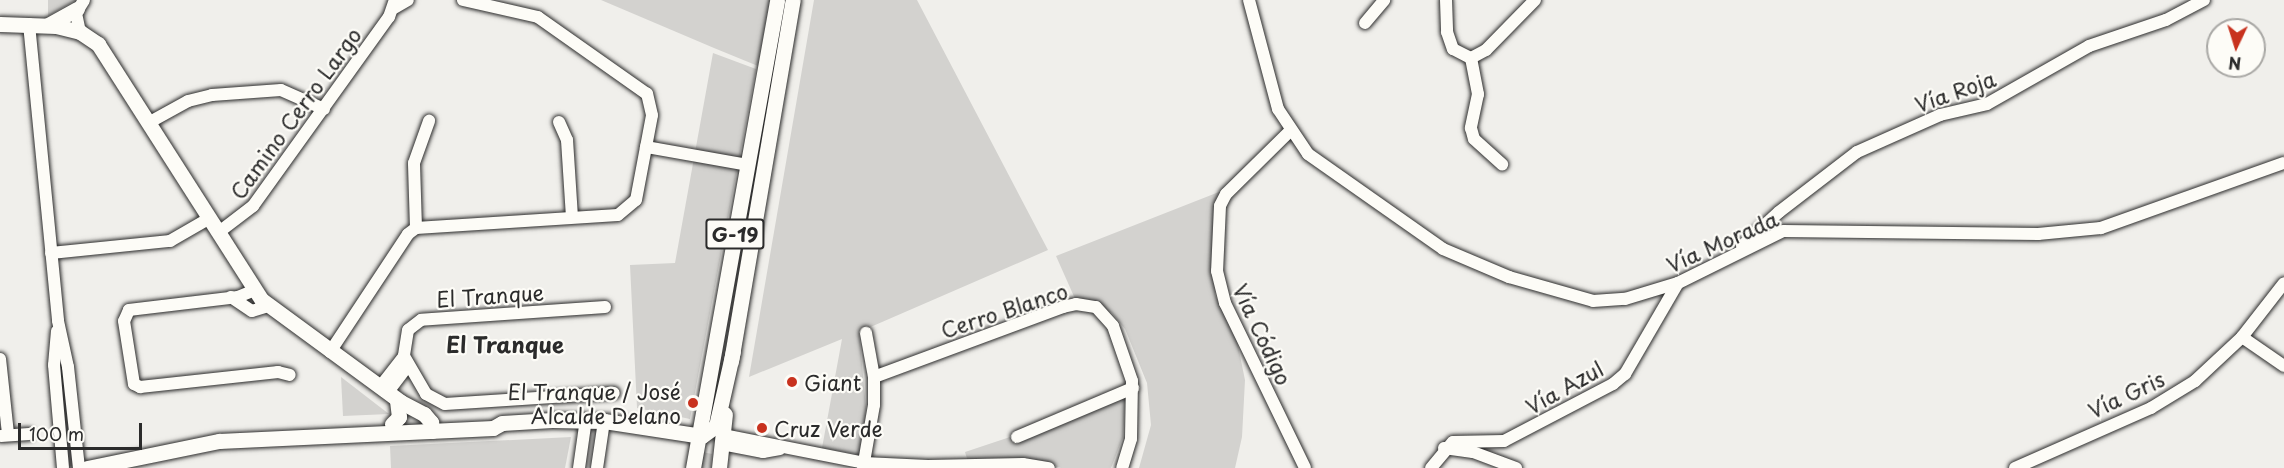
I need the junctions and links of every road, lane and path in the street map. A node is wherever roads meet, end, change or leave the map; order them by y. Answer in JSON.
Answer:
{"nodes":[{"id":1,"x":408,"y":0,"type":"edge"},
{"id":2,"x":463,"y":0,"type":"edge"},
{"id":3,"x":777,"y":0,"type":"edge"},
{"id":4,"x":793,"y":0,"type":"edge"},
{"id":5,"x":1249,"y":0,"type":"edge"},
{"id":6,"x":1384,"y":0,"type":"edge"},
{"id":7,"x":1446,"y":0,"type":"edge"},
{"id":8,"x":1535,"y":0,"type":"edge"},
{"id":9,"x":2204,"y":0,"type":"edge"},
{"id":10,"x":395,"y":4,"type":"edge"},
{"id":11,"x":80,"y":5,"type":"edge"},
{"id":12,"x":1365,"y":23,"type":"dead end"},
{"id":13,"x":0,"y":24,"type":"edge"},
{"id":14,"x":29,"y":24,"type":"junction"},
{"id":15,"x":48,"y":25,"type":"junction"},
{"id":16,"x":80,"y":32,"type":"junction"},
{"id":17,"x":1471,"y":57,"type":"junction"},
{"id":18,"x":324,"y":109,"type":"junction"},
{"id":19,"x":429,"y":121,"type":"dead end"},
{"id":20,"x":150,"y":122,"type":"junction"},
{"id":21,"x":559,"y":122,"type":"dead end"},
{"id":22,"x":1291,"y":130,"type":"junction"},
{"id":23,"x":645,"y":147,"type":"junction"},
{"id":24,"x":1502,"y":164,"type":"dead end"},
{"id":25,"x":2284,"y":164,"type":"edge"},
{"id":26,"x":748,"y":165,"type":"junction"},
{"id":27,"x":572,"y":217,"type":"junction"},
{"id":28,"x":210,"y":218,"type":"junction"},
{"id":29,"x":416,"y":228,"type":"junction"},
{"id":30,"x":219,"y":232,"type":"junction"},
{"id":31,"x":1738,"y":251,"type":"junction"},
{"id":32,"x":51,"y":253,"type":"junction"},
{"id":33,"x":1678,"y":283,"type":"junction"},
{"id":34,"x":2284,"y":283,"type":"edge"},
{"id":35,"x":255,"y":290,"type":"junction"},
{"id":36,"x":231,"y":297,"type":"junction"},
{"id":37,"x":268,"y":306,"type":"junction"},
{"id":38,"x":605,"y":307,"type":"dead end"},
{"id":39,"x":57,"y":321,"type":"junction"},
{"id":40,"x":866,"y":333,"type":"dead end"},
{"id":41,"x":2242,"y":337,"type":"junction"},
{"id":42,"x":732,"y":351,"type":"junction"},
{"id":43,"x":330,"y":352,"type":"junction"},
{"id":44,"x":0,"y":359,"type":"edge"},
{"id":45,"x":406,"y":360,"type":"junction"},
{"id":46,"x":2284,"y":366,"type":"edge"},
{"id":47,"x":290,"y":375,"type":"dead end"},
{"id":48,"x":874,"y":376,"type":"junction"},
{"id":49,"x":1132,"y":388,"type":"junction"},
{"id":50,"x":614,"y":393,"type":"dead end"},
{"id":51,"x":392,"y":395,"type":"junction"},
{"id":52,"x":586,"y":419,"type":"junction"},
{"id":53,"x":604,"y":421,"type":"junction"},
{"id":54,"x":392,"y":423,"type":"junction"},
{"id":55,"x":427,"y":427,"type":"junction"},
{"id":56,"x":339,"y":433,"type":"junction"},
{"id":57,"x":29,"y":434,"type":"dead end"},
{"id":58,"x":4,"y":435,"type":"edge"},
{"id":59,"x":698,"y":436,"type":"junction"},
{"id":60,"x":1017,"y":437,"type":"dead end"},
{"id":61,"x":722,"y":440,"type":"junction"},
{"id":62,"x":1444,"y":448,"type":"junction"},
{"id":63,"x":123,"y":465,"type":"edge"},
{"id":64,"x":864,"y":465,"type":"edge"},
{"id":65,"x":970,"y":466,"type":"edge"},
{"id":66,"x":1030,"y":466,"type":"edge"},
{"id":67,"x":580,"y":467,"type":"edge"},
{"id":68,"x":63,"y":468,"type":"edge"},
{"id":69,"x":79,"y":468,"type":"edge"},
{"id":70,"x":87,"y":468,"type":"edge"},
{"id":71,"x":597,"y":468,"type":"edge"},
{"id":72,"x":693,"y":468,"type":"edge"},
{"id":73,"x":719,"y":468,"type":"edge"},
{"id":74,"x":1048,"y":468,"type":"edge"},
{"id":75,"x":1122,"y":468,"type":"edge"},
{"id":76,"x":1305,"y":468,"type":"edge"},
{"id":77,"x":1431,"y":468,"type":"edge"},
{"id":78,"x":1516,"y":468,"type":"edge"},
{"id":79,"x":2015,"y":468,"type":"edge"}],
"edges":[{"from":1,"to":10,"type":"street","name":"Camino Cerro Largo"},
{"from":2,"to":23,"type":"street"},
{"from":3,"to":26,"type":"main road","number":"G-19"},
{"from":4,"to":42,"type":"main road","number":"G-19"},
{"from":5,"to":22,"type":"street"},
{"from":6,"to":12,"type":"street"},
{"from":7,"to":17,"type":"street"},
{"from":8,"to":17,"type":"street"},
{"from":9,"to":31,"type":"street","name":"Vía Roja"},
{"from":10,"to":18,"type":"street","name":"Camino Cerro Largo"},
{"from":11,"to":15,"type":"main road"},
{"from":11,"to":16,"type":"street"},
{"from":13,"to":14,"type":"main road"},
{"from":14,"to":15,"type":"main road"},
{"from":14,"to":32,"type":"street"},
{"from":15,"to":16,"type":"main road"},
{"from":16,"to":20,"type":"main road"},
{"from":17,"to":24,"type":"street"},
{"from":18,"to":20,"type":"street"},
{"from":18,"to":30,"type":"street","name":"Camino Cerro Largo"},
{"from":19,"to":29,"type":"street"},
{"from":20,"to":28,"type":"main road"},
{"from":21,"to":27,"type":"street"},
{"from":22,"to":33,"type":"street","name":"Vía Morada"},
{"from":22,"to":76,"type":"street","name":"Vía Código"},
{"from":23,"to":26,"type":"street"},
{"from":23,"to":27,"type":"street"},
{"from":25,"to":31,"type":"street","name":"Vía Morada"},
{"from":26,"to":59,"type":"main road","number":"G-19"},
{"from":27,"to":29,"type":"street"},
{"from":28,"to":30,"type":"main road"},
{"from":28,"to":32,"type":"street"},
{"from":29,"to":43,"type":"street"},
{"from":30,"to":35,"type":"main road"},
{"from":31,"to":33,"type":"street","name":"Vía Morada"},
{"from":32,"to":39,"type":"street"},
{"from":33,"to":62,"type":"street","name":"Vía Azul"},
{"from":34,"to":41,"type":"street"},
{"from":35,"to":36,"type":"street"},
{"from":35,"to":37,"type":"main road"},
{"from":36,"to":37,"type":"street"},
{"from":36,"to":47,"type":"street"},
{"from":37,"to":43,"type":"main road"},
{"from":38,"to":45,"type":"street","name":"El Tranque"},
{"from":39,"to":68,"type":"street"},
{"from":39,"to":69,"type":"street"},
{"from":40,"to":48,"type":"street"},
{"from":41,"to":46,"type":"street"},
{"from":41,"to":79,"type":"street","name":"Vía Gris"},
{"from":42,"to":59,"type":"main road"},
{"from":42,"to":61,"type":"main road","number":"G-19"},
{"from":43,"to":51,"type":"main road"},
{"from":44,"to":58,"type":"street"},
{"from":45,"to":50,"type":"street"},
{"from":45,"to":51,"type":"street","name":"El Tranque"},
{"from":48,"to":49,"type":"street","name":"Cerro Blanco"},
{"from":48,"to":64,"type":"street"},
{"from":49,"to":60,"type":"street"},
{"from":49,"to":75,"type":"street","name":"Cerro Blanco"},
{"from":51,"to":54,"type":"main road"},
{"from":51,"to":55,"type":"main road"},
{"from":52,"to":53,"type":"main road"},
{"from":52,"to":55,"type":"main road"},
{"from":52,"to":67,"type":"street"},
{"from":53,"to":59,"type":"main road"},
{"from":53,"to":71,"type":"street"},
{"from":54,"to":55,"type":"main road"},
{"from":54,"to":56,"type":"main road"},
{"from":55,"to":56,"type":"main road"},
{"from":56,"to":63,"type":"main road"},
{"from":57,"to":58,"type":"street"},
{"from":59,"to":72,"type":"main road","number":"G-19"},
{"from":61,"to":64,"type":"street"},
{"from":61,"to":73,"type":"main road","number":"G-19"},
{"from":62,"to":77,"type":"street"},
{"from":62,"to":78,"type":"street"},
{"from":63,"to":70,"type":"main road"},
{"from":64,"to":65,"type":"street"},
{"from":65,"to":66,"type":"street"},
{"from":66,"to":74,"type":"street"},
{"from":67,"to":71,"type":"street"}]}
